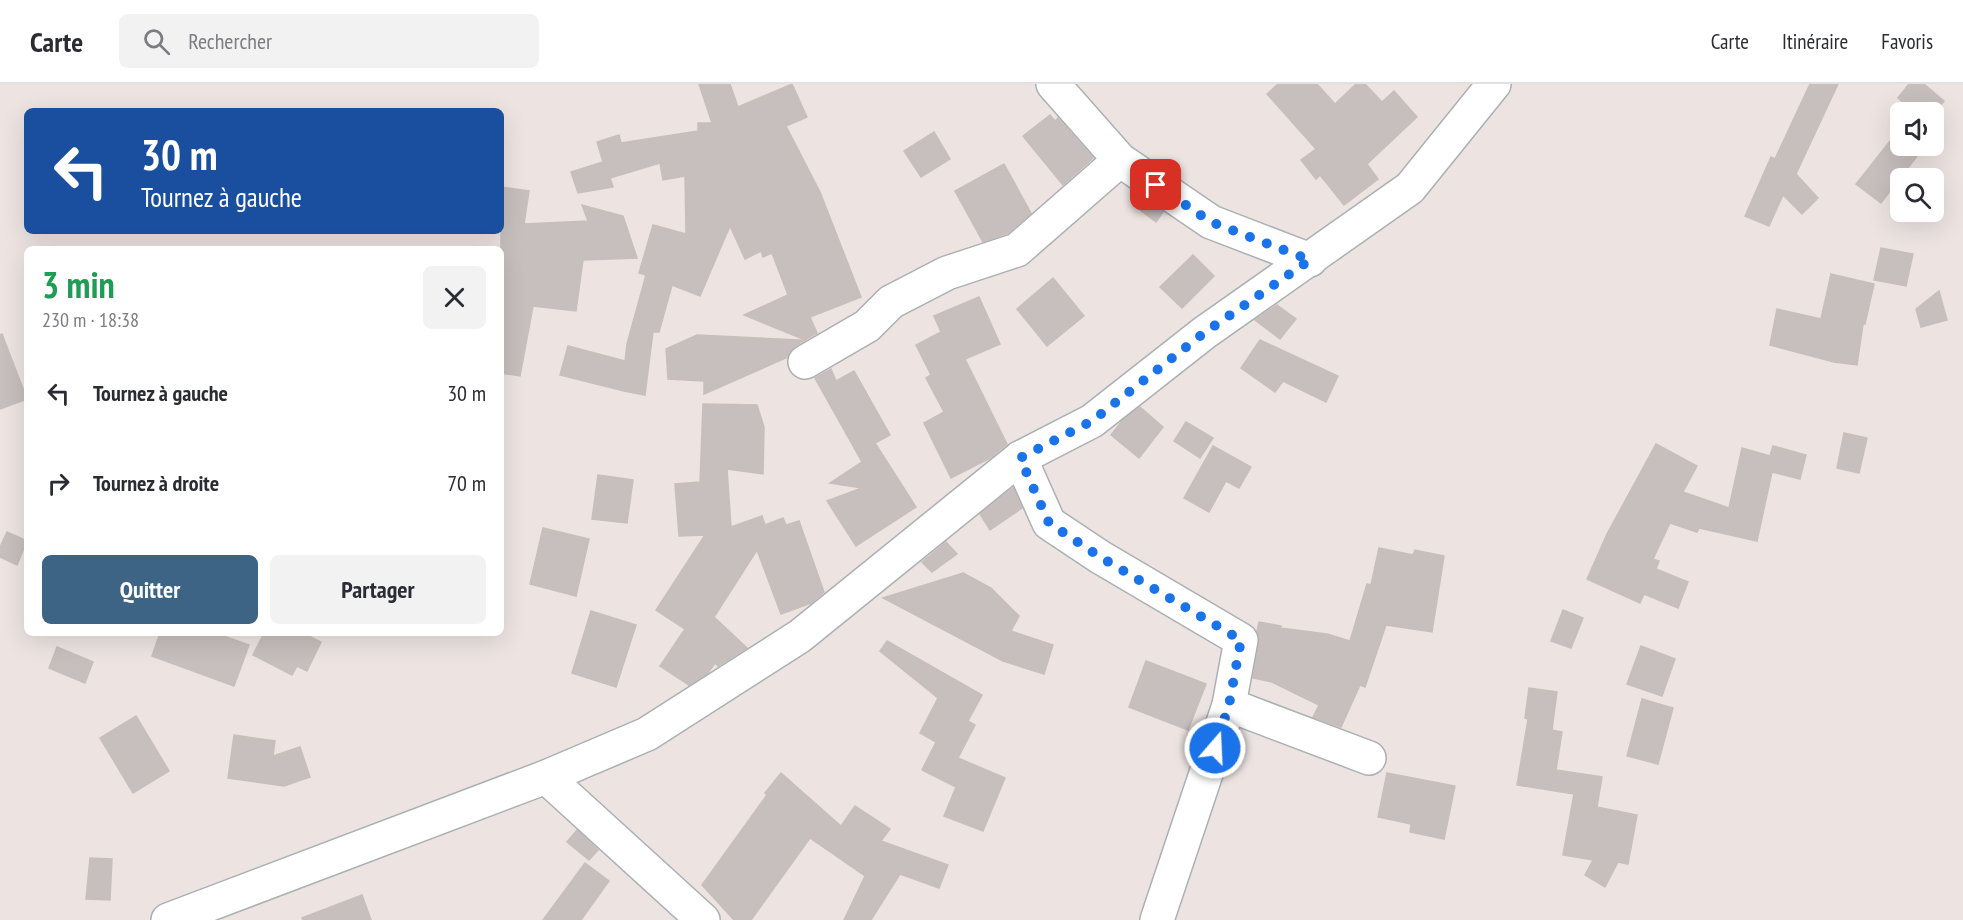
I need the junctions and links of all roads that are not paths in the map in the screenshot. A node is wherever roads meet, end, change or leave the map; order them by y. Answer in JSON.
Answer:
{"nodes":[{"id":1,"x":1053,"y":84,"type":"edge"},
{"id":2,"x":1494,"y":84,"type":"edge"},
{"id":3,"x":1120,"y":160,"type":"junction"},
{"id":4,"x":1310,"y":260,"type":"junction"},
{"id":5,"x":805,"y":362,"type":"dead end"},
{"id":6,"x":1020,"y":458,"type":"junction"},
{"id":7,"x":1229,"y":705,"type":"junction"},
{"id":8,"x":1369,"y":758,"type":"dead end"},
{"id":9,"x":546,"y":777,"type":"junction"},
{"id":10,"x":168,"y":920,"type":"edge"},
{"id":11,"x":703,"y":920,"type":"edge"},
{"id":12,"x":1157,"y":920,"type":"edge"}],
"edges":[{"from":1,"to":3,"type":"street"},
{"from":2,"to":4,"type":"street"},
{"from":3,"to":4,"type":"street"},
{"from":3,"to":5,"type":"street"},
{"from":4,"to":6,"type":"street"},
{"from":6,"to":7,"type":"street"},
{"from":6,"to":9,"type":"street"},
{"from":7,"to":8,"type":"street"},
{"from":7,"to":12,"type":"street"},
{"from":9,"to":10,"type":"street"},
{"from":9,"to":11,"type":"street"}]}
